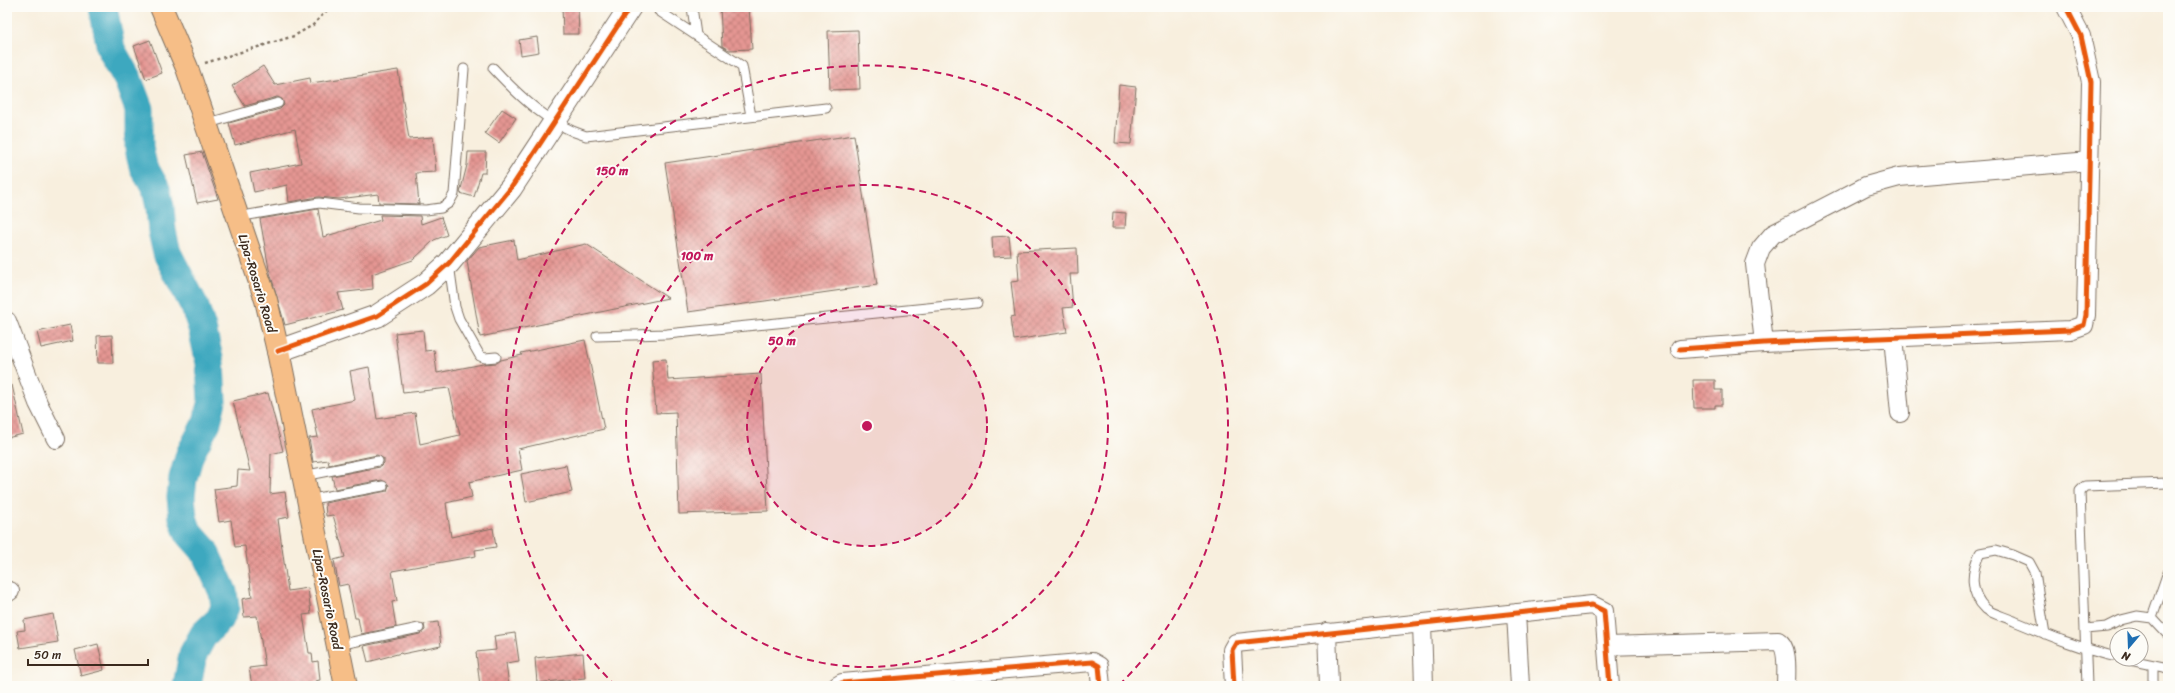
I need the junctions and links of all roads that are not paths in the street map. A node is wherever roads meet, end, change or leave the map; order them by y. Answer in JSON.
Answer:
{"nodes":[{"id":1,"x":162,"y":7,"type":"edge"},
{"id":2,"x":630,"y":7,"type":"edge"},
{"id":3,"x":661,"y":7,"type":"edge"},
{"id":4,"x":692,"y":7,"type":"edge"},
{"id":5,"x":2066,"y":7,"type":"edge"},
{"id":6,"x":696,"y":35,"type":"junction"},
{"id":7,"x":493,"y":68,"type":"dead end"},
{"id":8,"x":464,"y":69,"type":"dead end"},
{"id":9,"x":278,"y":103,"type":"dead end"},
{"id":10,"x":826,"y":108,"type":"dead end"},
{"id":11,"x":751,"y":116,"type":"junction"},
{"id":12,"x":554,"y":121,"type":"junction"},
{"id":13,"x":205,"y":124,"type":"junction"},
{"id":14,"x":2090,"y":161,"type":"junction"},
{"id":15,"x":237,"y":217,"type":"junction"},
{"id":16,"x":449,"y":263,"type":"junction"},
{"id":17,"x":977,"y":303,"type":"dead end"},
{"id":18,"x":7,"y":321,"type":"edge"},
{"id":19,"x":597,"y":336,"type":"dead end"},
{"id":20,"x":1893,"y":337,"type":"junction"},
{"id":21,"x":1764,"y":343,"type":"junction"},
{"id":22,"x":1680,"y":349,"type":"dead end"},
{"id":23,"x":278,"y":351,"type":"junction"},
{"id":24,"x":496,"y":357,"type":"dead end"},
{"id":25,"x":1900,"y":413,"type":"dead end"},
{"id":26,"x":56,"y":439,"type":"dead end"},
{"id":27,"x":378,"y":461,"type":"dead end"},
{"id":28,"x":302,"y":476,"type":"junction"},
{"id":29,"x":2168,"y":483,"type":"edge"},
{"id":30,"x":383,"y":486,"type":"dead end"},
{"id":31,"x":307,"y":500,"type":"junction"},
{"id":32,"x":2168,"y":572,"type":"edge"},
{"id":33,"x":1516,"y":613,"type":"junction"},
{"id":34,"x":2152,"y":618,"type":"junction"},
{"id":35,"x":1422,"y":623,"type":"junction"},
{"id":36,"x":419,"y":628,"type":"dead end"},
{"id":37,"x":2085,"y":629,"type":"junction"},
{"id":38,"x":1327,"y":632,"type":"junction"},
{"id":39,"x":2045,"y":634,"type":"junction"},
{"id":40,"x":2168,"y":635,"type":"edge"},
{"id":41,"x":338,"y":645,"type":"junction"},
{"id":42,"x":1607,"y":646,"type":"junction"},
{"id":43,"x":2086,"y":651,"type":"junction"},
{"id":44,"x":2109,"y":655,"type":"edge"},
{"id":45,"x":2149,"y":664,"type":"edge"},
{"id":46,"x":2153,"y":665,"type":"junction"},
{"id":47,"x":2168,"y":668,"type":"edge"},
{"id":48,"x":346,"y":686,"type":"edge"},
{"id":49,"x":837,"y":686,"type":"edge"},
{"id":50,"x":1101,"y":686,"type":"edge"},
{"id":51,"x":1234,"y":686,"type":"edge"},
{"id":52,"x":1329,"y":686,"type":"edge"},
{"id":53,"x":1424,"y":686,"type":"edge"},
{"id":54,"x":1520,"y":686,"type":"edge"},
{"id":55,"x":1610,"y":686,"type":"edge"},
{"id":56,"x":1786,"y":686,"type":"edge"},
{"id":57,"x":2087,"y":686,"type":"edge"},
{"id":58,"x":2153,"y":686,"type":"edge"}],
"edges":[{"from":1,"to":13,"type":"main road","name":"Lipa-Rosario Road"},
{"from":2,"to":12,"type":"street"},
{"from":3,"to":6,"type":"lane"},
{"from":4,"to":6,"type":"lane"},
{"from":5,"to":14,"type":"street"},
{"from":6,"to":11,"type":"lane"},
{"from":7,"to":12,"type":"lane"},
{"from":8,"to":15,"type":"lane"},
{"from":9,"to":13,"type":"lane"},
{"from":10,"to":11,"type":"lane"},
{"from":11,"to":12,"type":"lane"},
{"from":12,"to":16,"type":"street"},
{"from":13,"to":15,"type":"main road","name":"Lipa-Rosario Road"},
{"from":14,"to":20,"type":"street"},
{"from":14,"to":21,"type":"street"},
{"from":15,"to":23,"type":"main road","name":"Lipa-Rosario Road"},
{"from":16,"to":23,"type":"street"},
{"from":16,"to":24,"type":"lane"},
{"from":17,"to":19,"type":"lane"},
{"from":18,"to":26,"type":"street"},
{"from":20,"to":21,"type":"street"},
{"from":20,"to":25,"type":"street"},
{"from":21,"to":22,"type":"street"},
{"from":23,"to":28,"type":"main road","name":"Lipa-Rosario Road"},
{"from":27,"to":28,"type":"lane"},
{"from":28,"to":31,"type":"main road","name":"Lipa-Rosario Road"},
{"from":29,"to":37,"type":"lane"},
{"from":30,"to":31,"type":"lane"},
{"from":31,"to":41,"type":"main road","name":"Lipa-Rosario Road"},
{"from":32,"to":34,"type":"lane"},
{"from":33,"to":35,"type":"street"},
{"from":33,"to":42,"type":"street"},
{"from":33,"to":54,"type":"street"},
{"from":34,"to":37,"type":"lane"},
{"from":34,"to":40,"type":"lane"},
{"from":35,"to":38,"type":"street"},
{"from":35,"to":53,"type":"street"},
{"from":36,"to":41,"type":"lane"},
{"from":37,"to":43,"type":"lane"},
{"from":38,"to":51,"type":"street"},
{"from":38,"to":52,"type":"street"},
{"from":39,"to":39,"type":"lane"},
{"from":39,"to":43,"type":"lane"},
{"from":41,"to":48,"type":"main road","name":"Lipa-Rosario Road"},
{"from":42,"to":55,"type":"street"},
{"from":42,"to":56,"type":"street"},
{"from":43,"to":44,"type":"lane"},
{"from":43,"to":57,"type":"lane"},
{"from":45,"to":46,"type":"lane"},
{"from":46,"to":47,"type":"lane"},
{"from":46,"to":58,"type":"lane"},
{"from":49,"to":50,"type":"street"}]}
